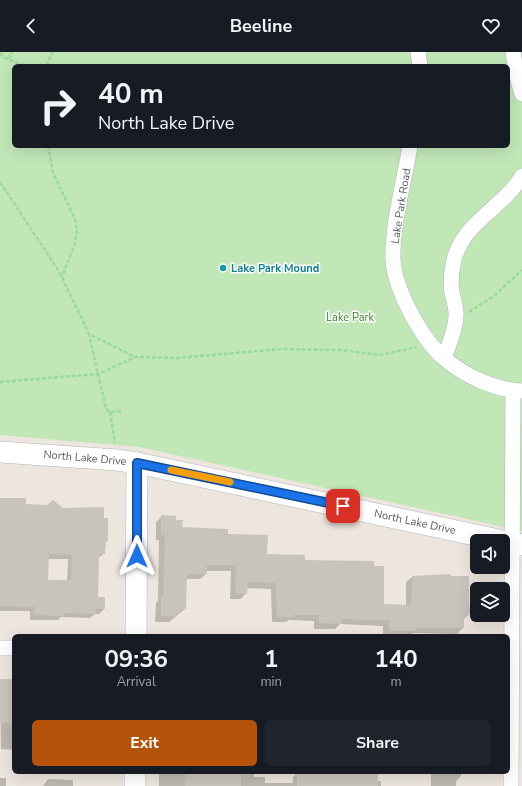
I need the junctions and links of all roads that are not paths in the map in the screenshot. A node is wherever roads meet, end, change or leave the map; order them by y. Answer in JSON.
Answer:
{"nodes":[{"id":1,"x":418,"y":52,"type":"edge"},
{"id":2,"x":513,"y":52,"type":"edge"},
{"id":3,"x":420,"y":64,"type":"edge"},
{"id":4,"x":522,"y":94,"type":"edge"},
{"id":5,"x":410,"y":148,"type":"edge"},
{"id":6,"x":522,"y":176,"type":"edge"},
{"id":7,"x":444,"y":358,"type":"junction"},
{"id":8,"x":518,"y":391,"type":"edge"},
{"id":9,"x":0,"y":452,"type":"edge"},
{"id":10,"x":137,"y":463,"type":"junction"},
{"id":11,"x":517,"y":544,"type":"edge"},
{"id":12,"x":136,"y":634,"type":"edge"},
{"id":13,"x":0,"y":648,"type":"edge"},
{"id":14,"x":12,"y":648,"type":"edge"},
{"id":15,"x":510,"y":654,"type":"edge"},
{"id":16,"x":135,"y":774,"type":"edge"},
{"id":17,"x":135,"y":786,"type":"edge"},
{"id":18,"x":511,"y":786,"type":"edge"}],
"edges":[{"from":1,"to":3,"type":"street"},
{"from":2,"to":4,"type":"street"},
{"from":5,"to":7,"type":"street","name":"Lake Park Road"},
{"from":6,"to":7,"type":"street"},
{"from":7,"to":8,"type":"street","name":"Lake Park Road"},
{"from":8,"to":11,"type":"street"},
{"from":9,"to":10,"type":"main road","name":"North Lake Drive"},
{"from":10,"to":11,"type":"main road","name":"North Lake Drive"},
{"from":10,"to":12,"type":"main road"},
{"from":11,"to":15,"type":"street"},
{"from":13,"to":14,"type":"street"},
{"from":15,"to":18,"type":"street"},
{"from":16,"to":17,"type":"main road"}]}
